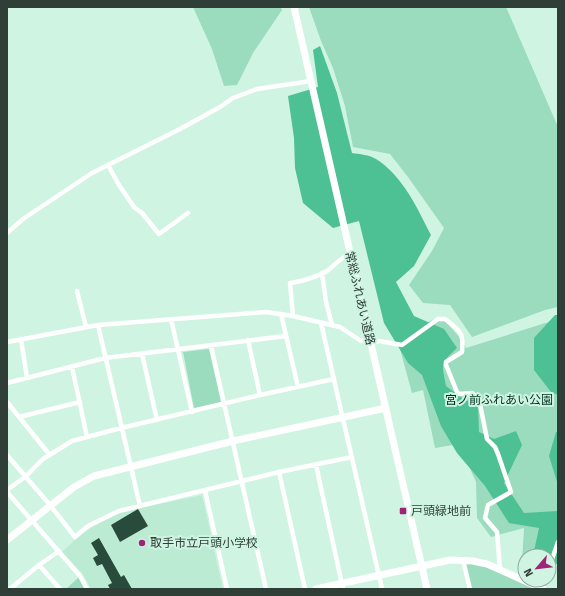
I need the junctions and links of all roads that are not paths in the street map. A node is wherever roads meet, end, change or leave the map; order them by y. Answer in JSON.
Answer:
{"nodes":[{"id":1,"x":294,"y":7,"type":"edge"},
{"id":2,"x":311,"y":81,"type":"junction"},
{"id":3,"x":108,"y":165,"type":"junction"},
{"id":4,"x":188,"y":213,"type":"dead end"},
{"id":5,"x":7,"y":233,"type":"edge"},
{"id":6,"x":350,"y":254,"type":"junction"},
{"id":7,"x":322,"y":273,"type":"junction"},
{"id":8,"x":78,"y":291,"type":"dead end"},
{"id":9,"x":281,"y":314,"type":"junction"},
{"id":10,"x":293,"y":316,"type":"junction"},
{"id":11,"x":171,"y":319,"type":"junction"},
{"id":12,"x":321,"y":323,"type":"junction"},
{"id":13,"x":98,"y":325,"type":"junction"},
{"id":14,"x":332,"y":325,"type":"junction"},
{"id":15,"x":86,"y":327,"type":"junction"},
{"id":16,"x":286,"y":336,"type":"junction"},
{"id":17,"x":21,"y":339,"type":"junction"},
{"id":18,"x":248,"y":340,"type":"junction"},
{"id":19,"x":370,"y":341,"type":"junction"},
{"id":20,"x":7,"y":342,"type":"edge"},
{"id":21,"x":211,"y":346,"type":"junction"},
{"id":22,"x":178,"y":350,"type":"junction"},
{"id":23,"x":142,"y":354,"type":"junction"},
{"id":24,"x":106,"y":358,"type":"junction"},
{"id":25,"x":72,"y":367,"type":"junction"},
{"id":26,"x":27,"y":378,"type":"junction"},
{"id":27,"x":334,"y":379,"type":"junction"},
{"id":28,"x":7,"y":383,"type":"edge"},
{"id":29,"x":298,"y":387,"type":"junction"},
{"id":30,"x":260,"y":395,"type":"junction"},
{"id":31,"x":7,"y":402,"type":"edge"},
{"id":32,"x":80,"y":402,"type":"junction"},
{"id":33,"x":225,"y":404,"type":"junction"},
{"id":34,"x":386,"y":408,"type":"junction"},
{"id":35,"x":192,"y":412,"type":"junction"},
{"id":36,"x":19,"y":417,"type":"junction"},
{"id":37,"x":342,"y":418,"type":"junction"},
{"id":38,"x":157,"y":420,"type":"junction"},
{"id":39,"x":121,"y":428,"type":"junction"},
{"id":40,"x":87,"y":437,"type":"junction"},
{"id":41,"x":233,"y":441,"type":"junction"},
{"id":42,"x":49,"y":454,"type":"junction"},
{"id":43,"x":7,"y":455,"type":"edge"},
{"id":44,"x":352,"y":457,"type":"junction"},
{"id":45,"x":316,"y":465,"type":"junction"},
{"id":46,"x":130,"y":467,"type":"junction"},
{"id":47,"x":279,"y":472,"type":"junction"},
{"id":48,"x":25,"y":477,"type":"junction"},
{"id":49,"x":242,"y":482,"type":"junction"},
{"id":50,"x":7,"y":491,"type":"edge"},
{"id":51,"x":205,"y":491,"type":"junction"},
{"id":52,"x":50,"y":505,"type":"junction"},
{"id":53,"x":140,"y":506,"type":"junction"},
{"id":54,"x":31,"y":519,"type":"junction"},
{"id":55,"x":7,"y":540,"type":"edge"},
{"id":56,"x":59,"y":551,"type":"junction"},
{"id":57,"x":463,"y":560,"type":"junction"},
{"id":58,"x":39,"y":565,"type":"junction"},
{"id":59,"x":422,"y":566,"type":"junction"},
{"id":60,"x":500,"y":570,"type":"junction"},
{"id":61,"x":379,"y":576,"type":"junction"},
{"id":62,"x":517,"y":576,"type":"edge"},
{"id":63,"x":342,"y":586,"type":"edge"},
{"id":64,"x":10,"y":589,"type":"edge"},
{"id":65,"x":60,"y":589,"type":"edge"},
{"id":66,"x":87,"y":589,"type":"edge"},
{"id":67,"x":227,"y":589,"type":"edge"},
{"id":68,"x":266,"y":589,"type":"edge"},
{"id":69,"x":305,"y":589,"type":"edge"},
{"id":70,"x":316,"y":589,"type":"edge"},
{"id":71,"x":382,"y":589,"type":"edge"},
{"id":72,"x":427,"y":589,"type":"edge"},
{"id":73,"x":470,"y":589,"type":"edge"}],
"edges":[{"from":1,"to":2,"type":"street","name":"常総ふれあい道路"},
{"from":2,"to":3,"type":"street"},
{"from":2,"to":6,"type":"street","name":"常総ふれあい道路"},
{"from":3,"to":4,"type":"street"},
{"from":3,"to":5,"type":"street"},
{"from":6,"to":7,"type":"street"},
{"from":6,"to":19,"type":"street","name":"常総ふれあい道路"},
{"from":7,"to":10,"type":"street"},
{"from":7,"to":14,"type":"street"},
{"from":8,"to":15,"type":"street"},
{"from":9,"to":10,"type":"street"},
{"from":9,"to":11,"type":"street"},
{"from":9,"to":16,"type":"street"},
{"from":10,"to":12,"type":"street"},
{"from":11,"to":13,"type":"street"},
{"from":11,"to":22,"type":"street"},
{"from":12,"to":14,"type":"street"},
{"from":12,"to":27,"type":"street"},
{"from":13,"to":15,"type":"street"},
{"from":13,"to":24,"type":"street"},
{"from":14,"to":19,"type":"street"},
{"from":15,"to":17,"type":"street"},
{"from":16,"to":18,"type":"street"},
{"from":16,"to":29,"type":"street"},
{"from":17,"to":20,"type":"street"},
{"from":17,"to":26,"type":"street"},
{"from":18,"to":21,"type":"street"},
{"from":18,"to":30,"type":"street"},
{"from":19,"to":34,"type":"street","name":"常総ふれあい道路"},
{"from":19,"to":60,"type":"street"},
{"from":21,"to":22,"type":"street"},
{"from":21,"to":33,"type":"street"},
{"from":22,"to":23,"type":"street"},
{"from":22,"to":35,"type":"street"},
{"from":23,"to":24,"type":"street"},
{"from":23,"to":38,"type":"street"},
{"from":24,"to":25,"type":"street"},
{"from":24,"to":39,"type":"street"},
{"from":25,"to":26,"type":"street"},
{"from":25,"to":32,"type":"street"},
{"from":26,"to":28,"type":"street"},
{"from":27,"to":29,"type":"street"},
{"from":27,"to":37,"type":"street"},
{"from":29,"to":30,"type":"street"},
{"from":30,"to":33,"type":"street"},
{"from":31,"to":36,"type":"street"},
{"from":32,"to":36,"type":"street"},
{"from":32,"to":40,"type":"street"},
{"from":33,"to":35,"type":"street"},
{"from":33,"to":41,"type":"street"},
{"from":34,"to":37,"type":"street"},
{"from":34,"to":59,"type":"street","name":"常総ふれあい道路"},
{"from":35,"to":38,"type":"street"},
{"from":36,"to":42,"type":"street"},
{"from":37,"to":41,"type":"street"},
{"from":37,"to":44,"type":"street"},
{"from":38,"to":39,"type":"street"},
{"from":39,"to":40,"type":"street"},
{"from":39,"to":46,"type":"street"},
{"from":40,"to":42,"type":"street"},
{"from":41,"to":46,"type":"street"},
{"from":41,"to":49,"type":"street"},
{"from":42,"to":48,"type":"street"},
{"from":43,"to":48,"type":"street"},
{"from":44,"to":45,"type":"street"},
{"from":44,"to":61,"type":"street"},
{"from":45,"to":47,"type":"street"},
{"from":45,"to":63,"type":"street"},
{"from":46,"to":52,"type":"street"},
{"from":46,"to":53,"type":"street"},
{"from":47,"to":49,"type":"street"},
{"from":47,"to":69,"type":"street"},
{"from":48,"to":50,"type":"street"},
{"from":48,"to":52,"type":"street"},
{"from":49,"to":51,"type":"street"},
{"from":49,"to":68,"type":"street"},
{"from":50,"to":54,"type":"street"},
{"from":51,"to":53,"type":"street"},
{"from":51,"to":67,"type":"street"},
{"from":52,"to":53,"type":"street"},
{"from":52,"to":54,"type":"street"},
{"from":54,"to":55,"type":"street"},
{"from":54,"to":56,"type":"street"},
{"from":56,"to":58,"type":"street"},
{"from":56,"to":66,"type":"street"},
{"from":57,"to":59,"type":"street"},
{"from":57,"to":60,"type":"street"},
{"from":57,"to":73,"type":"street"},
{"from":58,"to":64,"type":"street"},
{"from":58,"to":65,"type":"street"},
{"from":59,"to":61,"type":"street"},
{"from":59,"to":72,"type":"street","name":"常総ふれあい道路"},
{"from":60,"to":62,"type":"street"},
{"from":61,"to":63,"type":"street"},
{"from":61,"to":71,"type":"street"},
{"from":63,"to":70,"type":"street"}]}
